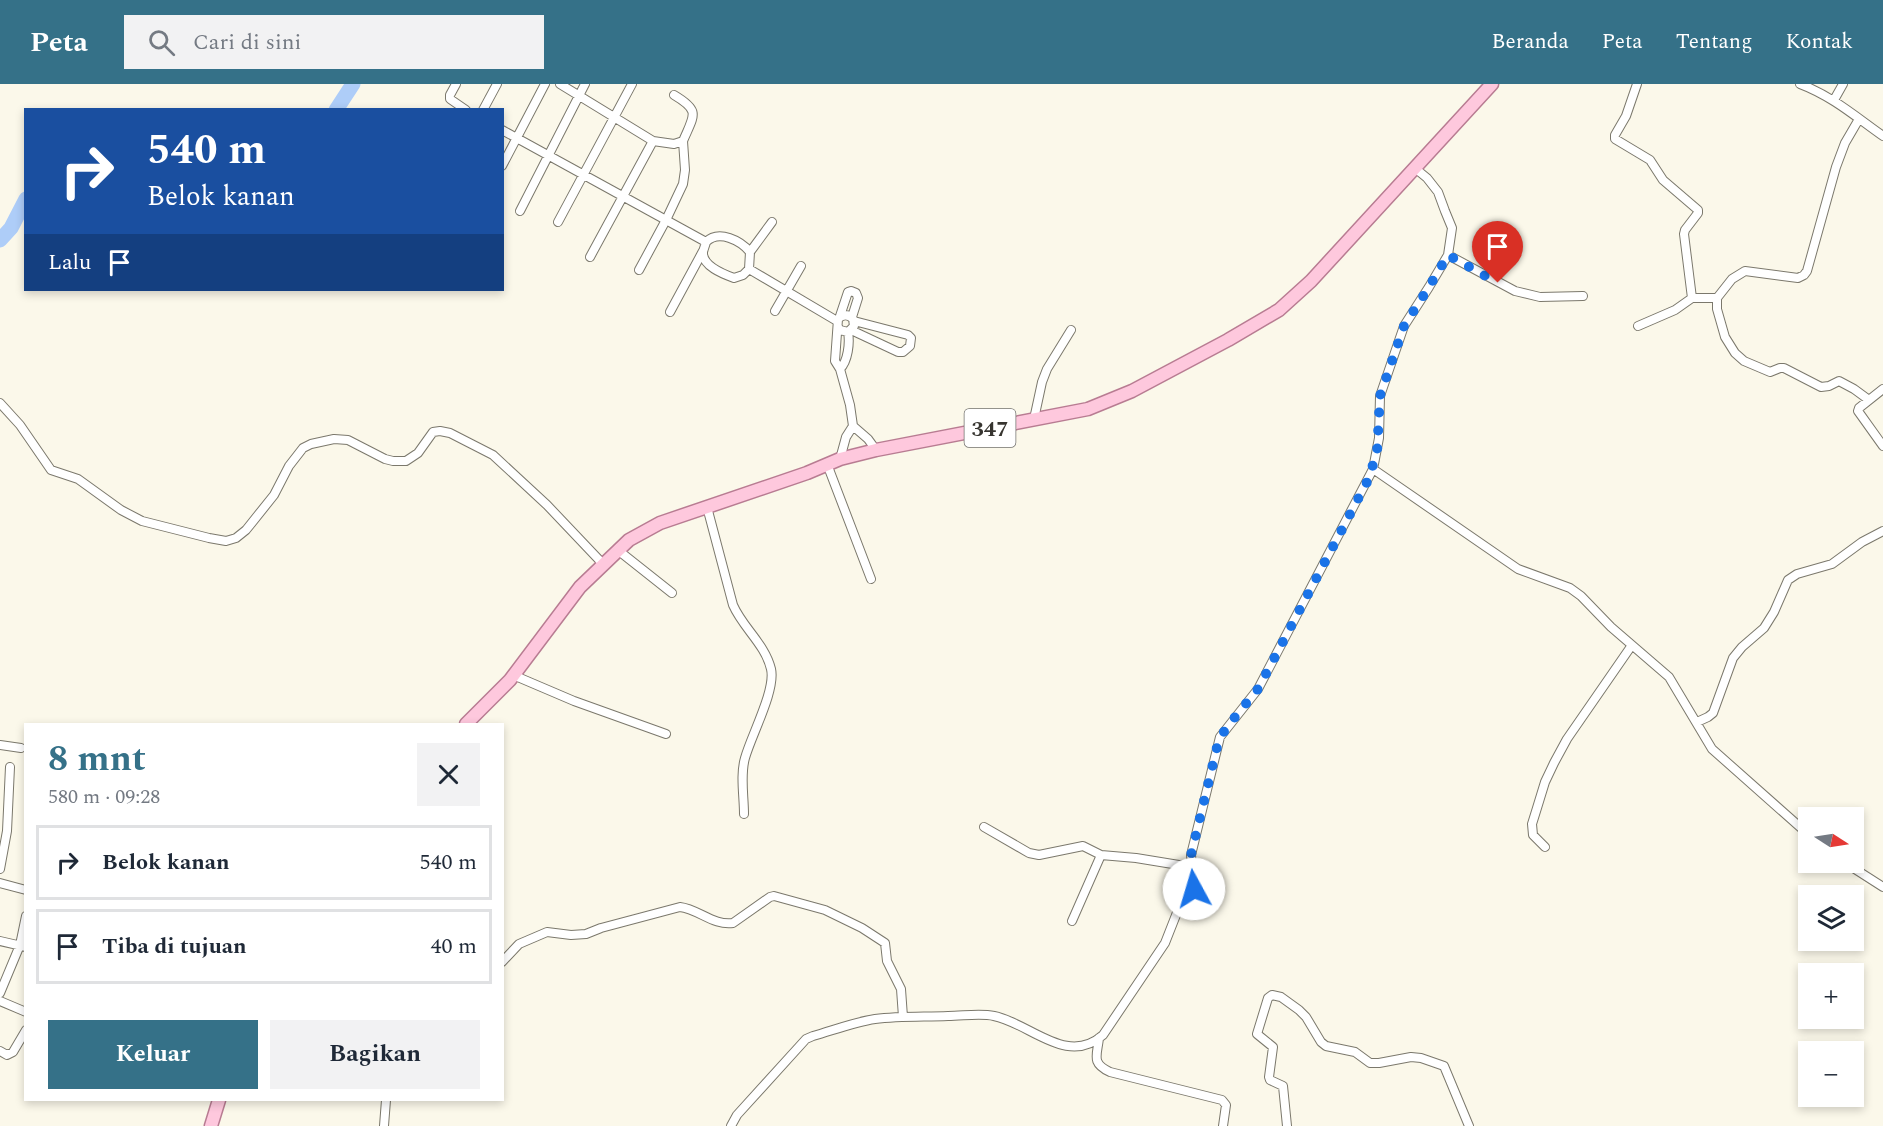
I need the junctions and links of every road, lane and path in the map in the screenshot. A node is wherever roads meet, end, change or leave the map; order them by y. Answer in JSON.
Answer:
{"nodes":[{"id":1,"x":456,"y":84,"type":"edge"},
{"id":2,"x":496,"y":84,"type":"edge"},
{"id":3,"x":545,"y":84,"type":"edge"},
{"id":4,"x":560,"y":84,"type":"edge"},
{"id":5,"x":585,"y":84,"type":"edge"},
{"id":6,"x":632,"y":84,"type":"edge"},
{"id":7,"x":1492,"y":84,"type":"edge"},
{"id":8,"x":1637,"y":84,"type":"edge"},
{"id":9,"x":1800,"y":84,"type":"edge"},
{"id":10,"x":1843,"y":84,"type":"edge"},
{"id":11,"x":674,"y":95,"type":"dead end"},
{"id":12,"x":578,"y":96,"type":"junction"},
{"id":13,"x":1834,"y":100,"type":"junction"},
{"id":14,"x":463,"y":108,"type":"edge"},
{"id":15,"x":484,"y":108,"type":"edge"},
{"id":16,"x":614,"y":116,"type":"junction"},
{"id":17,"x":1859,"y":119,"type":"junction"},
{"id":18,"x":504,"y":131,"type":"edge"},
{"id":19,"x":1883,"y":136,"type":"edge"},
{"id":20,"x":517,"y":138,"type":"junction"},
{"id":21,"x":653,"y":141,"type":"junction"},
{"id":22,"x":682,"y":141,"type":"junction"},
{"id":23,"x":549,"y":155,"type":"junction"},
{"id":24,"x":504,"y":162,"type":"edge"},
{"id":25,"x":1416,"y":168,"type":"junction"},
{"id":26,"x":582,"y":174,"type":"junction"},
{"id":27,"x":624,"y":196,"type":"junction"},
{"id":28,"x":520,"y":211,"type":"dead end"},
{"id":29,"x":666,"y":220,"type":"junction"},
{"id":30,"x":558,"y":222,"type":"dead end"},
{"id":31,"x":772,"y":222,"type":"dead end"},
{"id":32,"x":706,"y":242,"type":"junction"},
{"id":33,"x":703,"y":251,"type":"junction"},
{"id":34,"x":750,"y":252,"type":"junction"},
{"id":35,"x":1448,"y":255,"type":"junction"},
{"id":36,"x":590,"y":257,"type":"dead end"},
{"id":37,"x":801,"y":266,"type":"dead end"},
{"id":38,"x":749,"y":269,"type":"junction"},
{"id":39,"x":639,"y":270,"type":"dead end"},
{"id":40,"x":787,"y":291,"type":"junction"},
{"id":41,"x":1583,"y":296,"type":"dead end"},
{"id":42,"x":1692,"y":298,"type":"junction"},
{"id":43,"x":1717,"y":298,"type":"junction"},
{"id":44,"x":775,"y":311,"type":"dead end"},
{"id":45,"x":670,"y":312,"type":"dead end"},
{"id":46,"x":853,"y":319,"type":"junction"},
{"id":47,"x":838,"y":322,"type":"junction"},
{"id":48,"x":1638,"y":326,"type":"dead end"},
{"id":49,"x":1071,"y":330,"type":"dead end"},
{"id":50,"x":850,"y":331,"type":"junction"},
{"id":51,"x":840,"y":369,"type":"junction"},
{"id":52,"x":1883,"y":389,"type":"edge"},
{"id":53,"x":1869,"y":400,"type":"junction"},
{"id":54,"x":0,"y":403,"type":"edge"},
{"id":55,"x":1034,"y":419,"type":"junction"},
{"id":56,"x":853,"y":426,"type":"junction"},
{"id":57,"x":1883,"y":446,"type":"edge"},
{"id":58,"x":876,"y":450,"type":"junction"},
{"id":59,"x":840,"y":459,"type":"junction"},
{"id":60,"x":827,"y":465,"type":"junction"},
{"id":61,"x":1373,"y":469,"type":"junction"},
{"id":62,"x":707,"y":507,"type":"junction"},
{"id":63,"x":1883,"y":531,"type":"edge"},
{"id":64,"x":619,"y":550,"type":"junction"},
{"id":65,"x":603,"y":564,"type":"junction"},
{"id":66,"x":871,"y":579,"type":"dead end"},
{"id":67,"x":672,"y":593,"type":"dead end"},
{"id":68,"x":1632,"y":645,"type":"junction"},
{"id":69,"x":513,"y":675,"type":"junction"},
{"id":70,"x":1697,"y":722,"type":"junction"},
{"id":71,"x":467,"y":723,"type":"edge"},
{"id":72,"x":666,"y":734,"type":"dead end"},
{"id":73,"x":0,"y":745,"type":"edge"},
{"id":74,"x":21,"y":748,"type":"dead end"},
{"id":75,"x":10,"y":767,"type":"dead end"},
{"id":76,"x":0,"y":808,"type":"edge"},
{"id":77,"x":9,"y":811,"type":"junction"},
{"id":78,"x":744,"y":814,"type":"dead end"},
{"id":79,"x":1798,"y":825,"type":"edge"},
{"id":80,"x":984,"y":827,"type":"dead end"},
{"id":81,"x":1545,"y":847,"type":"dead end"},
{"id":82,"x":1101,"y":855,"type":"junction"},
{"id":83,"x":1191,"y":867,"type":"junction"},
{"id":84,"x":0,"y":869,"type":"edge"},
{"id":85,"x":1861,"y":873,"type":"edge"},
{"id":86,"x":1883,"y":875,"type":"edge"},
{"id":87,"x":0,"y":883,"type":"edge"},
{"id":88,"x":1881,"y":886,"type":"edge"},
{"id":89,"x":24,"y":889,"type":"edge"},
{"id":90,"x":1072,"y":921,"type":"dead end"},
{"id":91,"x":0,"y":941,"type":"edge"},
{"id":92,"x":23,"y":946,"type":"edge"},
{"id":93,"x":504,"y":960,"type":"edge"},
{"id":94,"x":0,"y":993,"type":"edge"},
{"id":95,"x":0,"y":1001,"type":"edge"},
{"id":96,"x":24,"y":1011,"type":"edge"},
{"id":97,"x":903,"y":1017,"type":"junction"},
{"id":98,"x":24,"y":1033,"type":"edge"},
{"id":99,"x":1099,"y":1038,"type":"junction"},
{"id":100,"x":0,"y":1051,"type":"edge"},
{"id":101,"x":219,"y":1101,"type":"edge"},
{"id":102,"x":386,"y":1101,"type":"edge"},
{"id":103,"x":211,"y":1126,"type":"edge"},
{"id":104,"x":384,"y":1126,"type":"edge"},
{"id":105,"x":731,"y":1126,"type":"edge"},
{"id":106,"x":1223,"y":1126,"type":"edge"},
{"id":107,"x":1287,"y":1126,"type":"edge"},
{"id":108,"x":1469,"y":1126,"type":"edge"}],
"edges":[{"from":1,"to":14,"type":"street"},
{"from":2,"to":15,"type":"street"},
{"from":3,"to":20,"type":"street"},
{"from":4,"to":12,"type":"street"},
{"from":5,"to":12,"type":"street"},
{"from":6,"to":16,"type":"street"},
{"from":7,"to":25,"type":"main road","number":"347"},
{"from":8,"to":42,"type":"street"},
{"from":9,"to":13,"type":"street"},
{"from":10,"to":13,"type":"street"},
{"from":11,"to":22,"type":"street"},
{"from":12,"to":16,"type":"street"},
{"from":12,"to":23,"type":"street"},
{"from":13,"to":17,"type":"street"},
{"from":16,"to":21,"type":"street"},
{"from":16,"to":26,"type":"street"},
{"from":17,"to":19,"type":"street"},
{"from":17,"to":43,"type":"street"},
{"from":18,"to":20,"type":"street"},
{"from":20,"to":23,"type":"street"},
{"from":20,"to":24,"type":"street"},
{"from":21,"to":22,"type":"street"},
{"from":21,"to":27,"type":"street"},
{"from":22,"to":29,"type":"street"},
{"from":23,"to":26,"type":"street"},
{"from":23,"to":28,"type":"street"},
{"from":25,"to":35,"type":"street"},
{"from":25,"to":55,"type":"main road","number":"347"},
{"from":26,"to":27,"type":"street"},
{"from":26,"to":30,"type":"street"},
{"from":27,"to":29,"type":"street"},
{"from":27,"to":36,"type":"street"},
{"from":29,"to":32,"type":"street"},
{"from":29,"to":39,"type":"street"},
{"from":31,"to":34,"type":"street"},
{"from":32,"to":33,"type":"street"},
{"from":32,"to":34,"type":"street"},
{"from":33,"to":38,"type":"street"},
{"from":33,"to":45,"type":"street"},
{"from":34,"to":38,"type":"street"},
{"from":35,"to":41,"type":"street"},
{"from":35,"to":61,"type":"street"},
{"from":37,"to":40,"type":"street"},
{"from":38,"to":40,"type":"street"},
{"from":40,"to":44,"type":"street"},
{"from":40,"to":47,"type":"street"},
{"from":42,"to":43,"type":"street"},
{"from":42,"to":48,"type":"street"},
{"from":43,"to":53,"type":"street"},
{"from":46,"to":47,"type":"street"},
{"from":46,"to":47,"type":"street"},
{"from":46,"to":50,"type":"street"},
{"from":46,"to":50,"type":"street"},
{"from":47,"to":50,"type":"street"},
{"from":47,"to":51,"type":"street"},
{"from":49,"to":55,"type":"street"},
{"from":50,"to":51,"type":"street"},
{"from":51,"to":56,"type":"street"},
{"from":52,"to":53,"type":"street"},
{"from":53,"to":57,"type":"street"},
{"from":54,"to":65,"type":"street"},
{"from":55,"to":58,"type":"main road","number":"347"},
{"from":56,"to":58,"type":"street"},
{"from":56,"to":59,"type":"street"},
{"from":58,"to":59,"type":"main road","number":"347"},
{"from":59,"to":60,"type":"main road","number":"347"},
{"from":60,"to":62,"type":"main road","number":"347"},
{"from":60,"to":66,"type":"street"},
{"from":61,"to":68,"type":"street"},
{"from":61,"to":83,"type":"street"},
{"from":62,"to":64,"type":"main road","number":"347"},
{"from":62,"to":78,"type":"street"},
{"from":63,"to":70,"type":"street"},
{"from":64,"to":65,"type":"main road","number":"347"},
{"from":64,"to":67,"type":"street"},
{"from":65,"to":69,"type":"main road","number":"347"},
{"from":68,"to":70,"type":"street"},
{"from":68,"to":81,"type":"street"},
{"from":69,"to":71,"type":"main road","number":"347"},
{"from":69,"to":72,"type":"street"},
{"from":70,"to":79,"type":"street"},
{"from":73,"to":74,"type":"street"},
{"from":75,"to":77,"type":"street"},
{"from":76,"to":77,"type":"street"},
{"from":77,"to":84,"type":"street"},
{"from":80,"to":82,"type":"street"},
{"from":82,"to":83,"type":"street"},
{"from":82,"to":90,"type":"street"},
{"from":83,"to":99,"type":"street"},
{"from":85,"to":88,"type":"street"},
{"from":86,"to":88,"type":"street"},
{"from":87,"to":89,"type":"street"},
{"from":91,"to":92,"type":"street"},
{"from":92,"to":94,"type":"street"},
{"from":93,"to":97,"type":"street"},
{"from":95,"to":96,"type":"street"},
{"from":97,"to":99,"type":"street"},
{"from":97,"to":105,"type":"street"},
{"from":98,"to":100,"type":"street"},
{"from":99,"to":106,"type":"street"},
{"from":101,"to":103,"type":"main road"},
{"from":102,"to":104,"type":"street"},
{"from":107,"to":108,"type":"street"}]}
